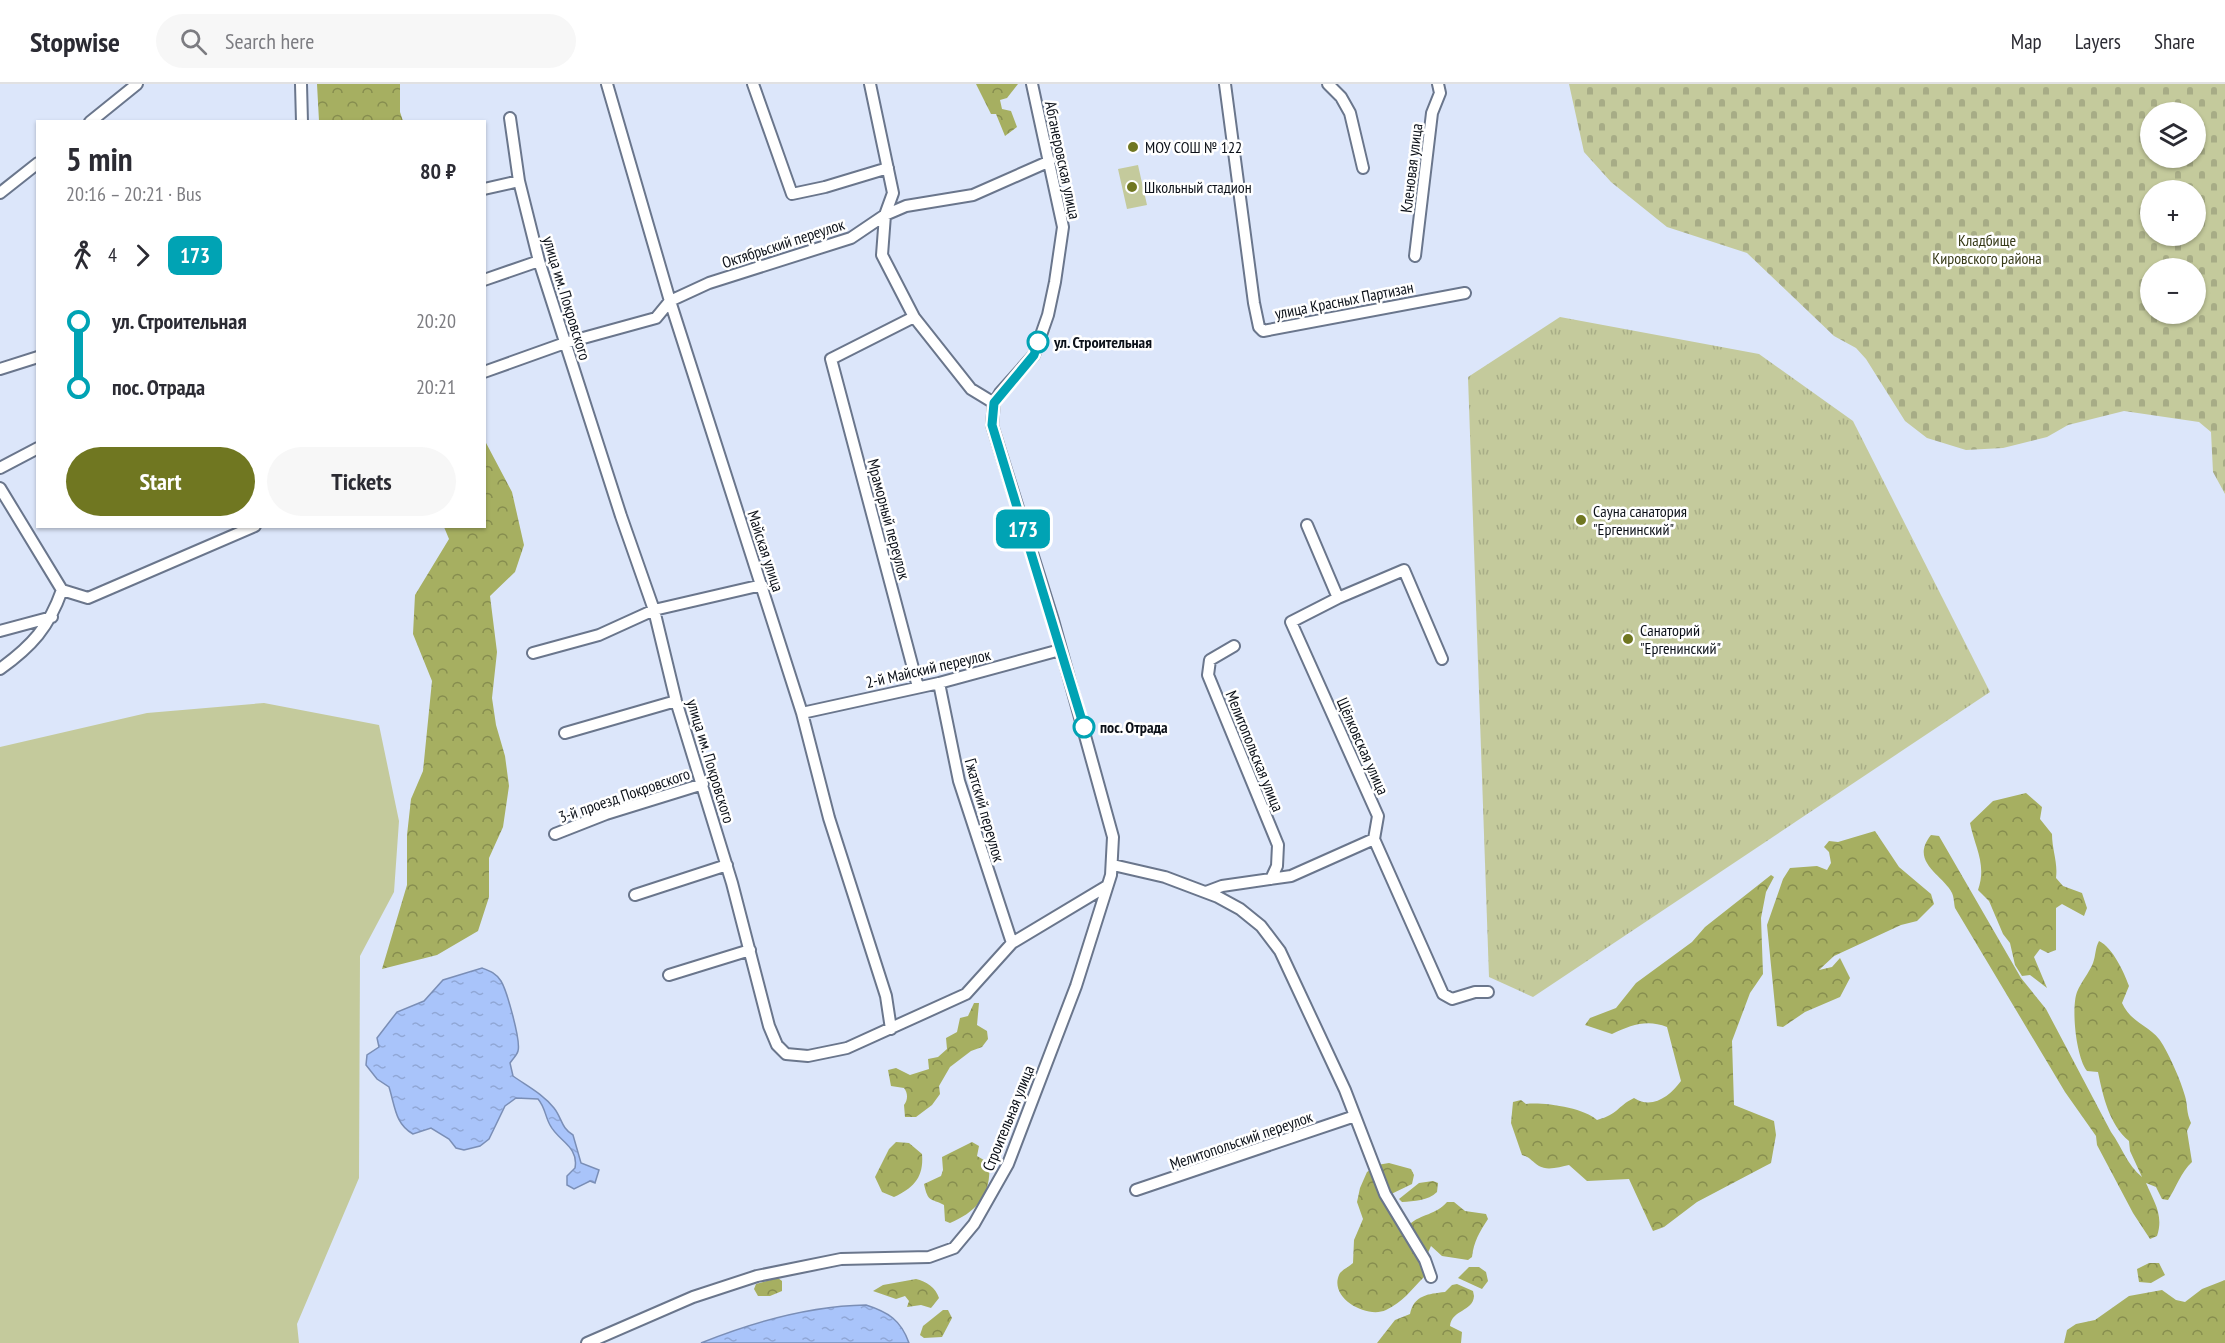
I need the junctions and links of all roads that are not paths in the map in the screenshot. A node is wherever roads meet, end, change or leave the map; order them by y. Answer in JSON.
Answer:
{"nodes":[{"id":1,"x":137,"y":84,"type":"edge"},
{"id":2,"x":300,"y":84,"type":"edge"},
{"id":3,"x":607,"y":84,"type":"edge"},
{"id":4,"x":753,"y":84,"type":"edge"},
{"id":5,"x":870,"y":84,"type":"edge"},
{"id":6,"x":1032,"y":84,"type":"edge"},
{"id":7,"x":1225,"y":84,"type":"edge"},
{"id":8,"x":1328,"y":84,"type":"edge"},
{"id":9,"x":1438,"y":84,"type":"edge"},
{"id":10,"x":510,"y":118,"type":"dead end"},
{"id":11,"x":92,"y":120,"type":"edge"},
{"id":12,"x":302,"y":120,"type":"edge"},
{"id":13,"x":1050,"y":161,"type":"junction"},
{"id":14,"x":36,"y":165,"type":"edge"},
{"id":15,"x":888,"y":168,"type":"junction"},
{"id":16,"x":1363,"y":168,"type":"dead end"},
{"id":17,"x":519,"y":181,"type":"junction"},
{"id":18,"x":486,"y":189,"type":"edge"},
{"id":19,"x":0,"y":194,"type":"edge"},
{"id":20,"x":885,"y":215,"type":"junction"},
{"id":21,"x":1415,"y":256,"type":"dead end"},
{"id":22,"x":539,"y":261,"type":"junction"},
{"id":23,"x":486,"y":279,"type":"edge"},
{"id":24,"x":1465,"y":293,"type":"dead end"},
{"id":25,"x":669,"y":301,"type":"junction"},
{"id":26,"x":914,"y":317,"type":"junction"},
{"id":27,"x":563,"y":343,"type":"junction"},
{"id":28,"x":36,"y":358,"type":"edge"},
{"id":29,"x":0,"y":369,"type":"edge"},
{"id":30,"x":486,"y":371,"type":"edge"},
{"id":31,"x":994,"y":403,"type":"junction"},
{"id":32,"x":36,"y":449,"type":"edge"},
{"id":33,"x":0,"y":468,"type":"edge"},
{"id":34,"x":0,"y":488,"type":"edge"},
{"id":35,"x":1307,"y":525,"type":"dead end"},
{"id":36,"x":250,"y":528,"type":"edge"},
{"id":37,"x":762,"y":585,"type":"junction"},
{"id":38,"x":62,"y":590,"type":"junction"},
{"id":39,"x":1338,"y":598,"type":"junction"},
{"id":40,"x":654,"y":610,"type":"junction"},
{"id":41,"x":52,"y":617,"type":"junction"},
{"id":42,"x":0,"y":631,"type":"edge"},
{"id":43,"x":1234,"y":646,"type":"dead end"},
{"id":44,"x":1060,"y":650,"type":"junction"},
{"id":45,"x":532,"y":653,"type":"dead end"},
{"id":46,"x":1442,"y":659,"type":"dead end"},
{"id":47,"x":0,"y":669,"type":"edge"},
{"id":48,"x":939,"y":683,"type":"junction"},
{"id":49,"x":918,"y":687,"type":"junction"},
{"id":50,"x":676,"y":701,"type":"junction"},
{"id":51,"x":802,"y":712,"type":"junction"},
{"id":52,"x":565,"y":733,"type":"dead end"},
{"id":53,"x":703,"y":784,"type":"junction"},
{"id":54,"x":555,"y":834,"type":"dead end"},
{"id":55,"x":1374,"y":839,"type":"junction"},
{"id":56,"x":727,"y":865,"type":"junction"},
{"id":57,"x":1113,"y":865,"type":"junction"},
{"id":58,"x":1271,"y":879,"type":"junction"},
{"id":59,"x":1107,"y":886,"type":"junction"},
{"id":60,"x":1206,"y":892,"type":"junction"},
{"id":61,"x":635,"y":895,"type":"dead end"},
{"id":62,"x":1012,"y":943,"type":"junction"},
{"id":63,"x":750,"y":950,"type":"junction"},
{"id":64,"x":669,"y":975,"type":"dead end"},
{"id":65,"x":1488,"y":992,"type":"dead end"},
{"id":66,"x":891,"y":1029,"type":"junction"},
{"id":67,"x":1355,"y":1116,"type":"junction"},
{"id":68,"x":1136,"y":1190,"type":"dead end"},
{"id":69,"x":1431,"y":1277,"type":"dead end"},
{"id":70,"x":587,"y":1343,"type":"edge"}],
"edges":[{"from":1,"to":11,"type":"street"},
{"from":2,"to":12,"type":"street"},
{"from":3,"to":25,"type":"street","name":"Майская улица"},
{"from":4,"to":15,"type":"street"},
{"from":5,"to":15,"type":"street"},
{"from":6,"to":13,"type":"street","name":"Абганеровская улица"},
{"from":7,"to":24,"type":"street","name":"улица Красных Партизан"},
{"from":8,"to":16,"type":"street"},
{"from":9,"to":21,"type":"street","name":"Кленовая улица"},
{"from":10,"to":17,"type":"street","name":"улица им. Покровского"},
{"from":13,"to":20,"type":"street","name":"Октябрьский переулок"},
{"from":13,"to":31,"type":"street","name":"Абганеровская улица"},
{"from":14,"to":19,"type":"street"},
{"from":15,"to":20,"type":"street"},
{"from":17,"to":18,"type":"street"},
{"from":17,"to":22,"type":"street","name":"улица им. Покровского"},
{"from":20,"to":25,"type":"street","name":"Октябрьский переулок"},
{"from":20,"to":26,"type":"street"},
{"from":22,"to":23,"type":"street"},
{"from":22,"to":27,"type":"street","name":"улица им. Покровского"},
{"from":25,"to":27,"type":"street","name":"Октябрьский переулок"},
{"from":25,"to":37,"type":"street","name":"Майская улица"},
{"from":26,"to":31,"type":"street"},
{"from":26,"to":49,"type":"street","name":"Мраморный переулок"},
{"from":27,"to":30,"type":"street","name":"Октябрьский переулок"},
{"from":27,"to":40,"type":"street","name":"улица им. Покровского"},
{"from":28,"to":29,"type":"street"},
{"from":31,"to":44,"type":"street","name":"Строительная улица"},
{"from":32,"to":33,"type":"street"},
{"from":34,"to":38,"type":"street"},
{"from":35,"to":39,"type":"street"},
{"from":36,"to":38,"type":"street"},
{"from":37,"to":40,"type":"street"},
{"from":37,"to":51,"type":"street","name":"Майская улица"},
{"from":38,"to":41,"type":"street"},
{"from":39,"to":46,"type":"street"},
{"from":39,"to":55,"type":"street","name":"Щёлковская улица"},
{"from":40,"to":45,"type":"street"},
{"from":40,"to":50,"type":"street","name":"улица им. Покровского"},
{"from":41,"to":42,"type":"street"},
{"from":41,"to":47,"type":"street"},
{"from":43,"to":58,"type":"street","name":"Мелитопольская улица"},
{"from":44,"to":48,"type":"street","name":"2-й Майский переулок"},
{"from":44,"to":57,"type":"street","name":"Строительная улица"},
{"from":48,"to":49,"type":"street","name":"2-й Майский переулок"},
{"from":48,"to":62,"type":"street","name":"Гжатский переулок"},
{"from":49,"to":51,"type":"street","name":"2-й Майский переулок"},
{"from":50,"to":52,"type":"street"},
{"from":50,"to":53,"type":"street","name":"улица им. Покровского"},
{"from":51,"to":66,"type":"street","name":"Майская улица"},
{"from":53,"to":54,"type":"street","name":"3-й проезд Покровского"},
{"from":53,"to":56,"type":"street","name":"улица им. Покровского"},
{"from":55,"to":58,"type":"street"},
{"from":55,"to":65,"type":"street","name":"Щёлковская улица"},
{"from":56,"to":61,"type":"street"},
{"from":56,"to":63,"type":"street","name":"улица им. Покровского"},
{"from":57,"to":59,"type":"street","name":"Строительная улица"},
{"from":57,"to":60,"type":"street"},
{"from":58,"to":60,"type":"street"},
{"from":59,"to":62,"type":"street","name":"улица им. Покровского"},
{"from":59,"to":70,"type":"street","name":"Строительная улица"},
{"from":60,"to":67,"type":"street"},
{"from":62,"to":66,"type":"street","name":"улица им. Покровского"},
{"from":63,"to":64,"type":"street"},
{"from":63,"to":66,"type":"street","name":"улица им. Покровского"},
{"from":67,"to":68,"type":"street","name":"Мелитопольский переулок"},
{"from":67,"to":69,"type":"street"}]}
